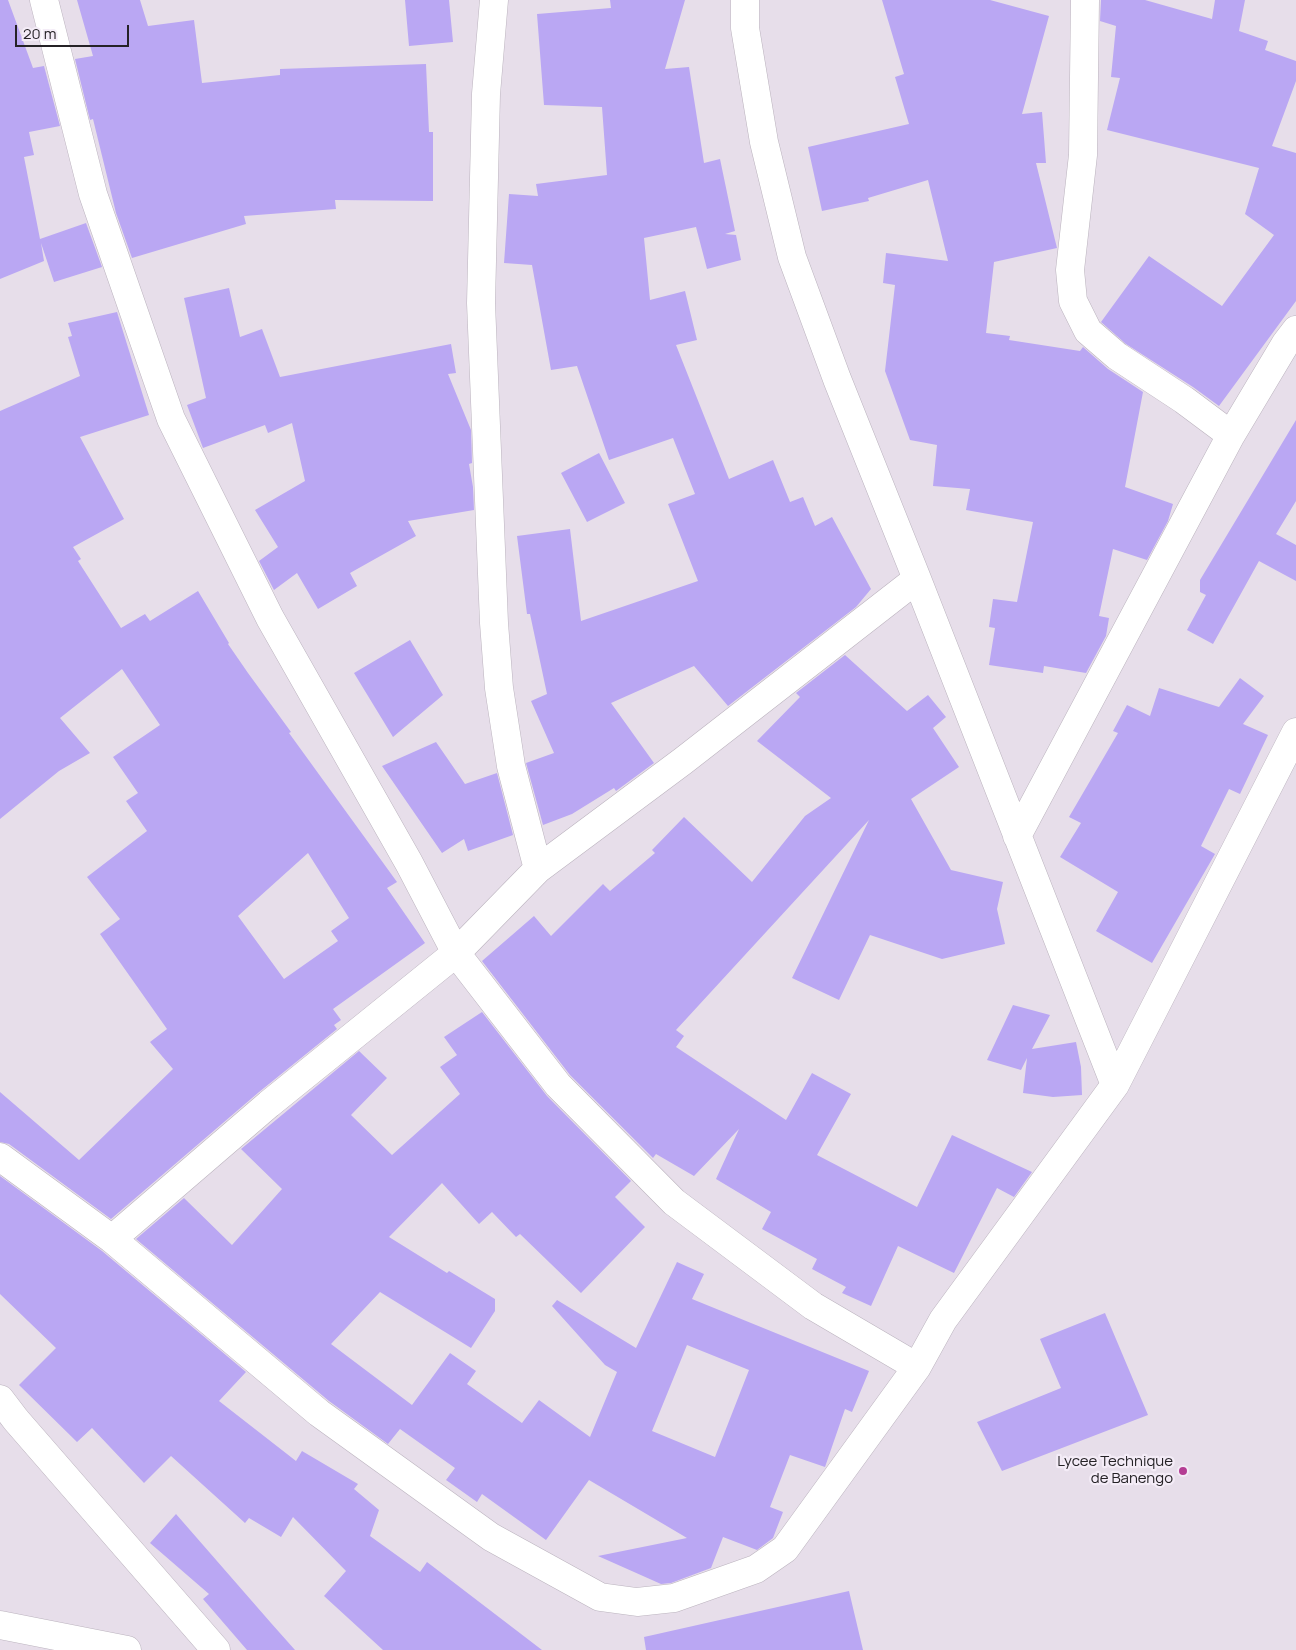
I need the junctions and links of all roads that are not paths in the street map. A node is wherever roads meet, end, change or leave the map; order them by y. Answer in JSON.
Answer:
{"nodes":[{"id":1,"x":44,"y":0,"type":"edge"},
{"id":2,"x":494,"y":0,"type":"edge"},
{"id":3,"x":745,"y":0,"type":"edge"},
{"id":4,"x":1085,"y":0,"type":"edge"},
{"id":5,"x":1296,"y":330,"type":"edge"},
{"id":6,"x":1231,"y":435,"type":"junction"},
{"id":7,"x":917,"y":579,"type":"junction"},
{"id":8,"x":1296,"y":732,"type":"edge"},
{"id":9,"x":1018,"y":836,"type":"junction"},
{"id":10,"x":538,"y":869,"type":"junction"},
{"id":11,"x":456,"y":953,"type":"junction"},
{"id":12,"x":1115,"y":1085,"type":"junction"},
{"id":13,"x":0,"y":1157,"type":"edge"},
{"id":14,"x":112,"y":1239,"type":"junction"},
{"id":15,"x":917,"y":1367,"type":"junction"},
{"id":16,"x":0,"y":1398,"type":"edge"},
{"id":17,"x":0,"y":1625,"type":"edge"},
{"id":18,"x":127,"y":1650,"type":"edge"},
{"id":19,"x":216,"y":1650,"type":"edge"}],
"edges":[{"from":1,"to":11,"type":"street"},
{"from":2,"to":10,"type":"street"},
{"from":3,"to":7,"type":"street"},
{"from":4,"to":6,"type":"street"},
{"from":5,"to":6,"type":"street"},
{"from":6,"to":9,"type":"street"},
{"from":7,"to":9,"type":"street"},
{"from":7,"to":10,"type":"street"},
{"from":8,"to":12,"type":"street"},
{"from":9,"to":12,"type":"street"},
{"from":10,"to":11,"type":"street"},
{"from":11,"to":14,"type":"street"},
{"from":11,"to":15,"type":"street"},
{"from":12,"to":15,"type":"street"},
{"from":13,"to":14,"type":"street"},
{"from":14,"to":15,"type":"street"},
{"from":16,"to":19,"type":"street"},
{"from":17,"to":18,"type":"street"}]}
